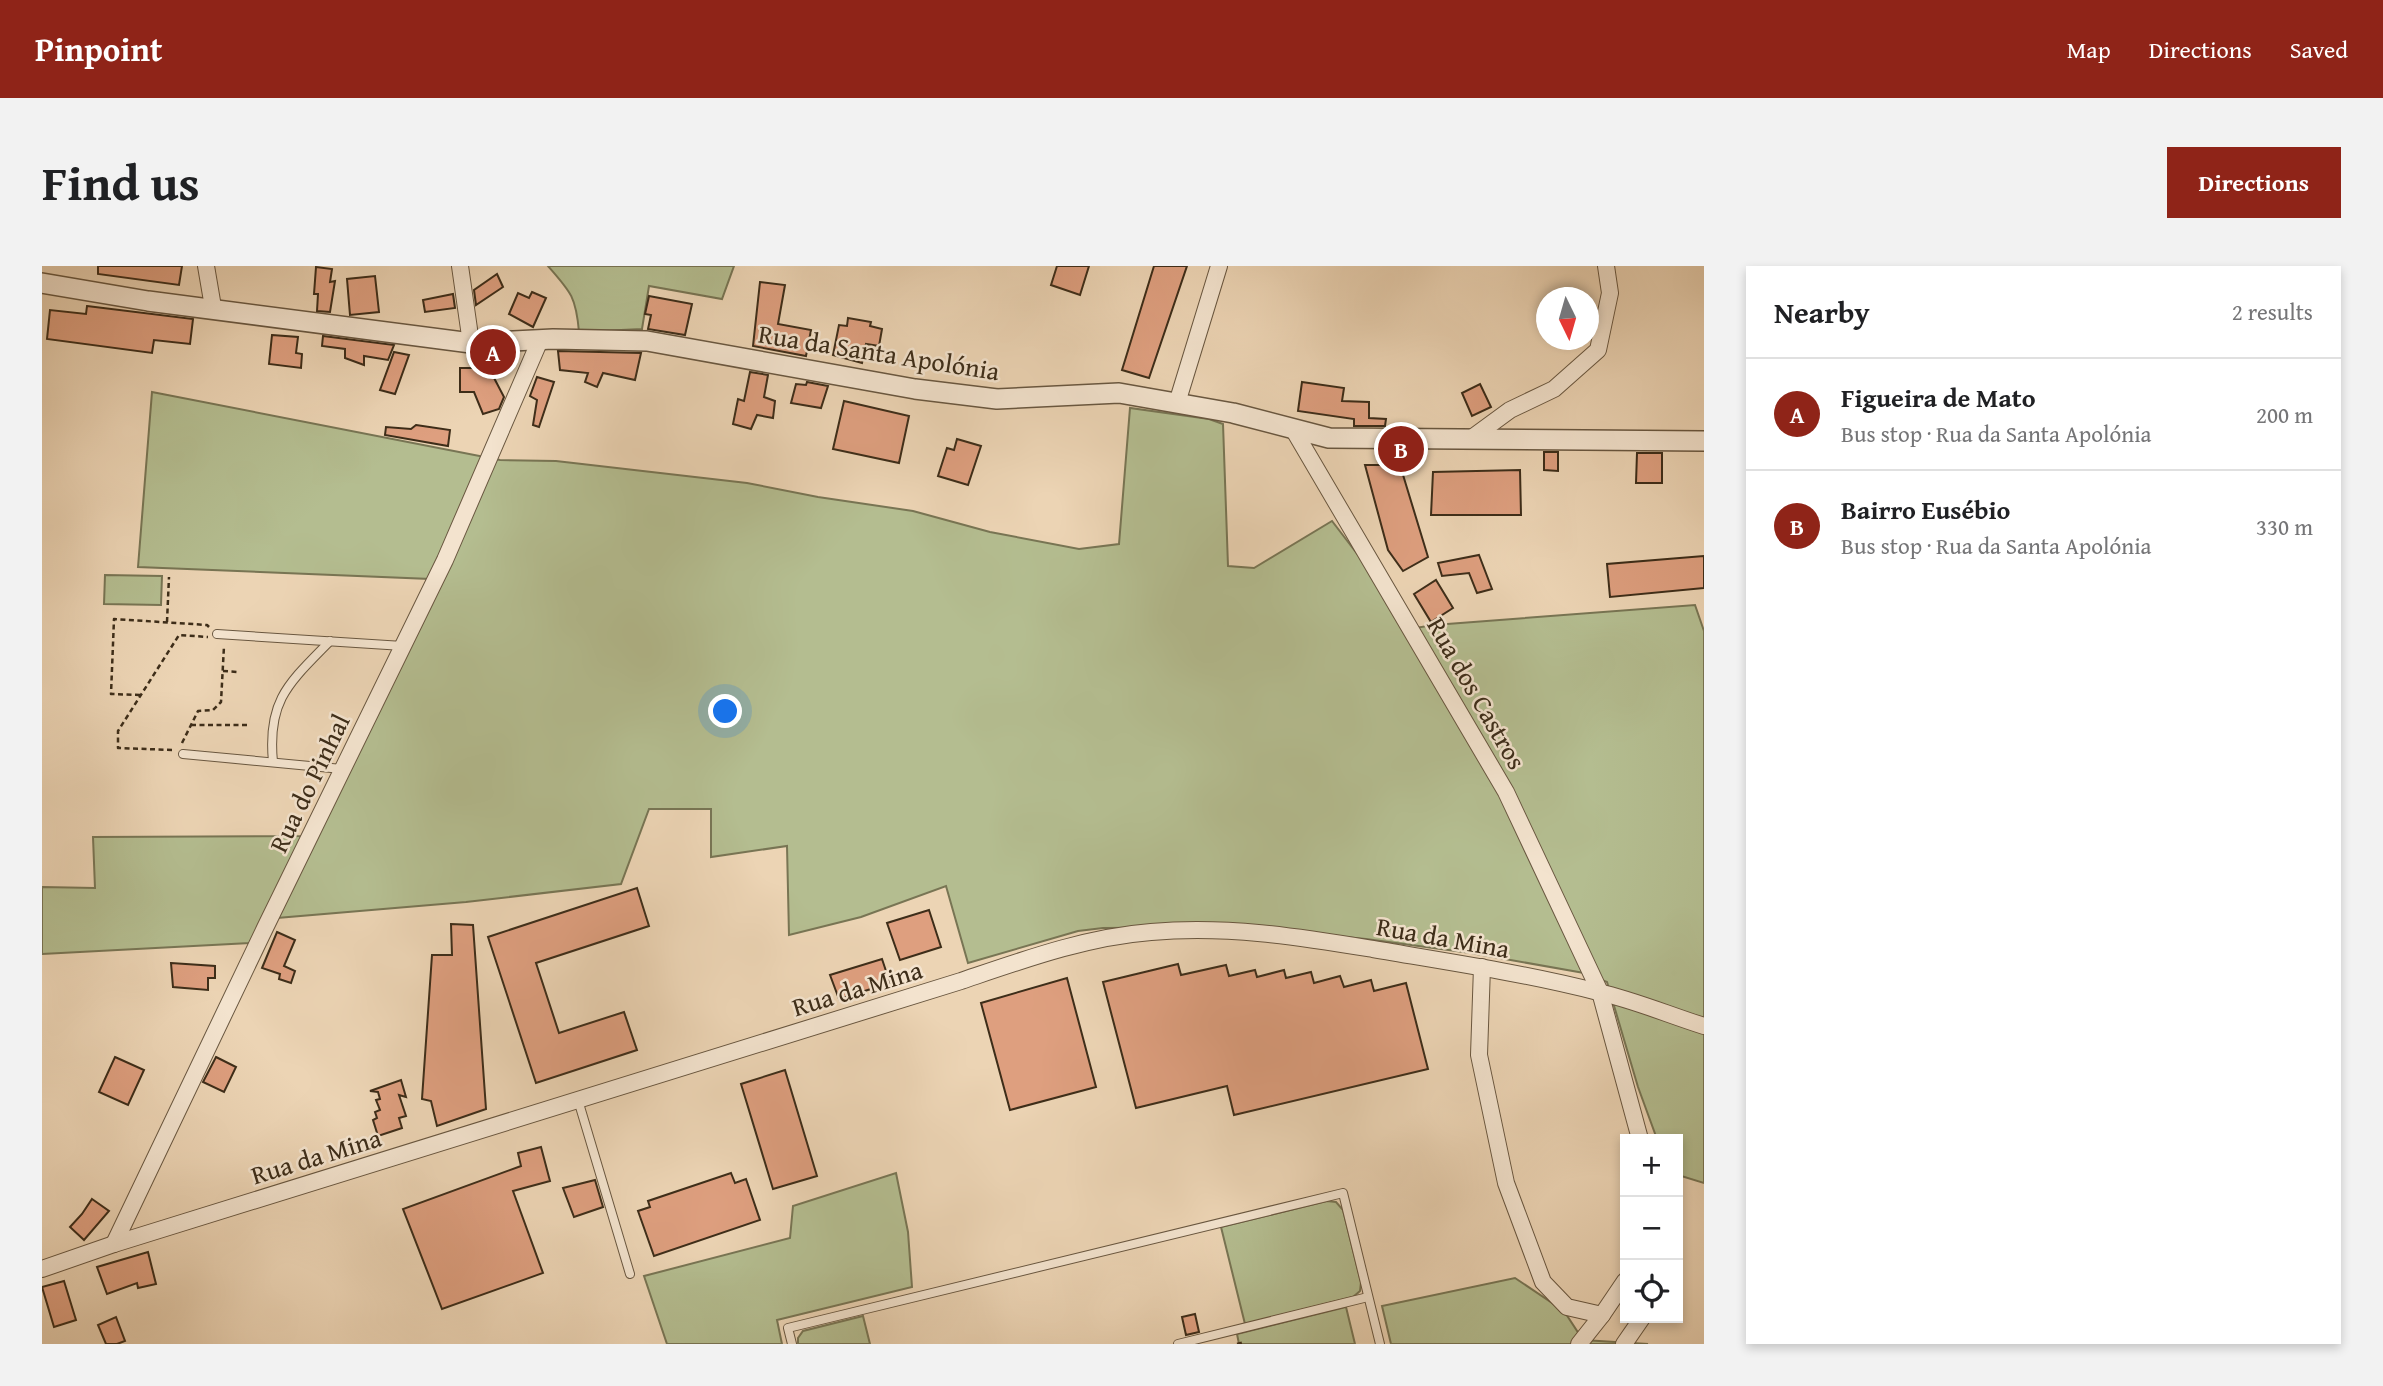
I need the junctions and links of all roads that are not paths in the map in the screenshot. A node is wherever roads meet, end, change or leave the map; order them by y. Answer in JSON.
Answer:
{"nodes":[{"id":1,"x":206,"y":266,"type":"edge"},
{"id":2,"x":460,"y":266,"type":"edge"},
{"id":3,"x":1219,"y":266,"type":"edge"},
{"id":4,"x":1606,"y":266,"type":"edge"},
{"id":5,"x":42,"y":283,"type":"edge"},
{"id":6,"x":213,"y":307,"type":"junction"},
{"id":7,"x":540,"y":340,"type":"junction"},
{"id":8,"x":471,"y":343,"type":"junction"},
{"id":9,"x":1177,"y":403,"type":"junction"},
{"id":10,"x":1293,"y":429,"type":"junction"},
{"id":11,"x":1469,"y":440,"type":"junction"},
{"id":12,"x":1704,"y":441,"type":"edge"},
{"id":13,"x":221,"y":634,"type":"road end"},
{"id":14,"x":330,"y":641,"type":"junction"},
{"id":15,"x":403,"y":646,"type":"junction"},
{"id":16,"x":183,"y":754,"type":"dead end"},
{"id":17,"x":273,"y":762,"type":"junction"},
{"id":18,"x":342,"y":769,"type":"junction"},
{"id":19,"x":1482,"y":967,"type":"junction"},
{"id":20,"x":1600,"y":992,"type":"junction"},
{"id":21,"x":1704,"y":1026,"type":"edge"},
{"id":22,"x":578,"y":1100,"type":"junction"},
{"id":23,"x":1639,"y":1134,"type":"edge"},
{"id":24,"x":114,"y":1244,"type":"junction"},
{"id":25,"x":42,"y":1269,"type":"edge"},
{"id":26,"x":630,"y":1275,"type":"dead end"},
{"id":27,"x":1620,"y":1289,"type":"edge"},
{"id":28,"x":1368,"y":1297,"type":"junction"},
{"id":29,"x":1602,"y":1315,"type":"junction"},
{"id":30,"x":1639,"y":1323,"type":"edge"},
{"id":31,"x":792,"y":1344,"type":"edge"},
{"id":32,"x":1178,"y":1344,"type":"edge"},
{"id":33,"x":1380,"y":1344,"type":"edge"},
{"id":34,"x":1579,"y":1344,"type":"edge"},
{"id":35,"x":1624,"y":1344,"type":"edge"}],
"edges":[{"from":1,"to":6,"type":"street"},
{"from":2,"to":8,"type":"street"},
{"from":3,"to":9,"type":"street"},
{"from":4,"to":11,"type":"street"},
{"from":5,"to":6,"type":"street","name":"Rua da Santa Apolónia"},
{"from":6,"to":8,"type":"street","name":"Rua da Santa Apolónia"},
{"from":7,"to":8,"type":"street","name":"Rua da Santa Apolónia"},
{"from":7,"to":9,"type":"street","name":"Rua da Santa Apolónia"},
{"from":7,"to":15,"type":"street","name":"Rua do Pinhal"},
{"from":9,"to":10,"type":"street","name":"Rua da Santa Apolónia"},
{"from":10,"to":11,"type":"street","name":"Rua da Santa Apolónia"},
{"from":10,"to":20,"type":"street","name":"Rua dos Castros"},
{"from":11,"to":12,"type":"street","name":"Rua da Santa Apolónia"},
{"from":13,"to":14,"type":"lane"},
{"from":14,"to":15,"type":"lane"},
{"from":14,"to":17,"type":"lane"},
{"from":15,"to":18,"type":"street","name":"Rua do Pinhal"},
{"from":16,"to":17,"type":"lane"},
{"from":17,"to":18,"type":"lane"},
{"from":18,"to":24,"type":"street","name":"Rua do Pinhal"},
{"from":19,"to":20,"type":"street","name":"Rua da Mina"},
{"from":19,"to":22,"type":"street","name":"Rua da Mina"},
{"from":19,"to":29,"type":"street"},
{"from":20,"to":21,"type":"street","name":"Rua da Mina"},
{"from":20,"to":23,"type":"street","name":"Rua dos Castros"},
{"from":22,"to":24,"type":"street","name":"Rua da Mina"},
{"from":22,"to":26,"type":"lane"},
{"from":24,"to":25,"type":"street","name":"Rua da Mina"},
{"from":27,"to":29,"type":"street"},
{"from":28,"to":31,"type":"lane"},
{"from":28,"to":32,"type":"lane"},
{"from":28,"to":33,"type":"lane"},
{"from":29,"to":34,"type":"street"},
{"from":30,"to":35,"type":"street"}]}
